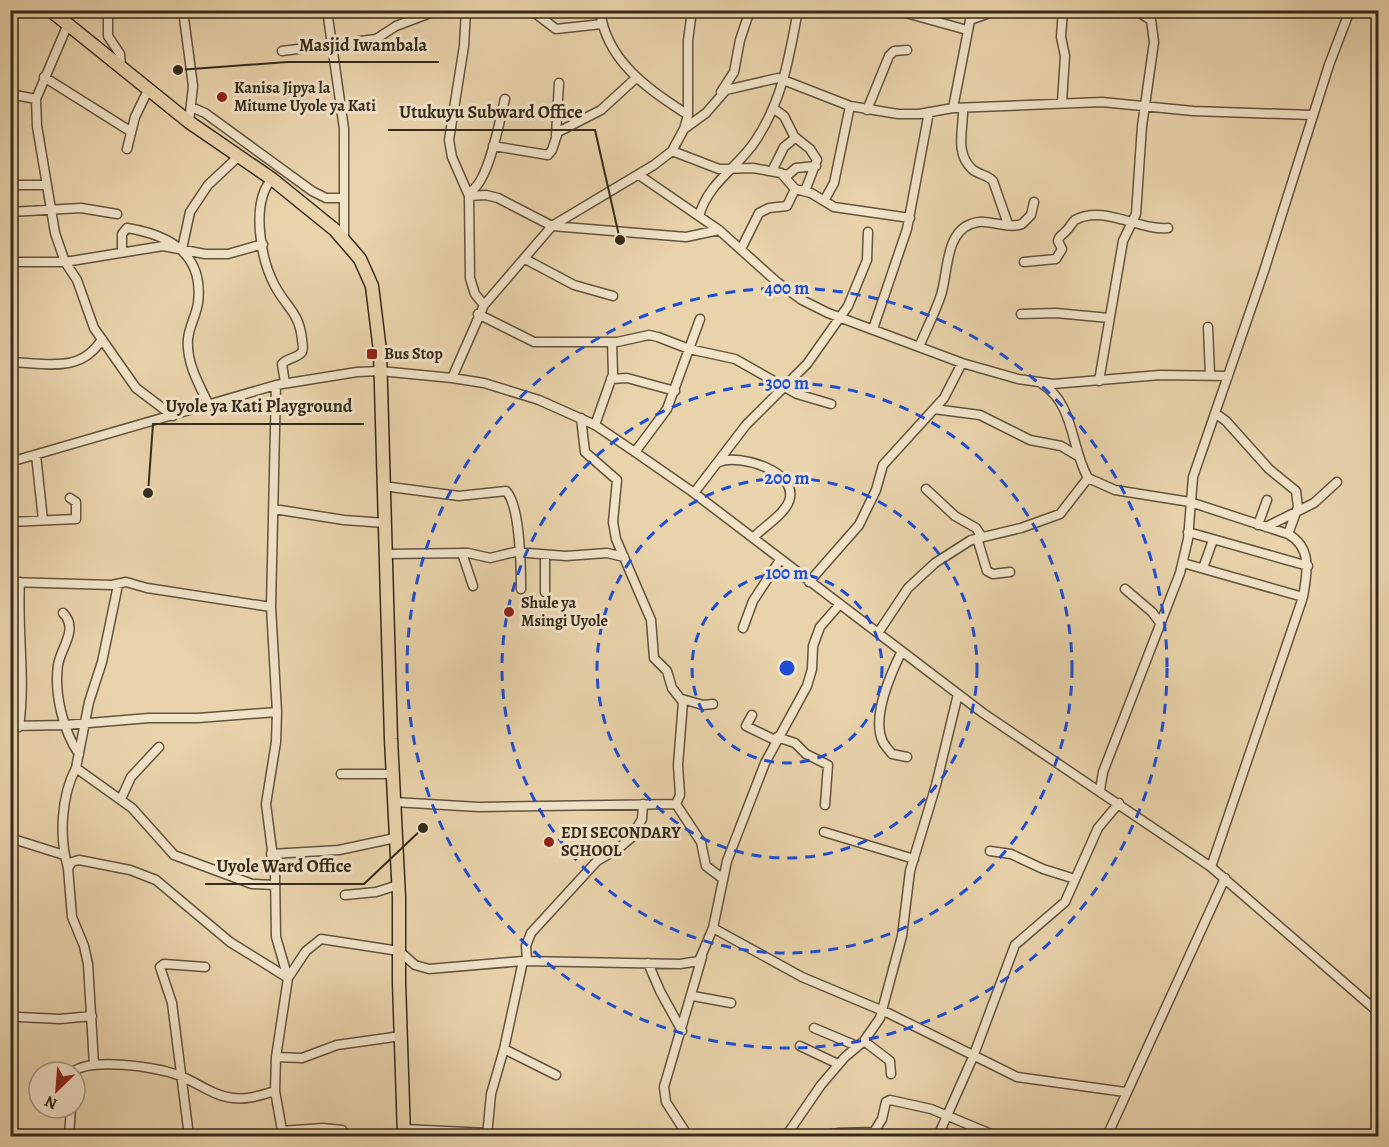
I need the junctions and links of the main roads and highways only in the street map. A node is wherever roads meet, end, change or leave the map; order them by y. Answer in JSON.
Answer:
{"nodes":[{"id":1,"x":50,"y":10,"type":"edge"},
{"id":2,"x":404,"y":1133,"type":"edge"}],
"edges":[{"from":1,"to":2,"type":"highway"}]}
